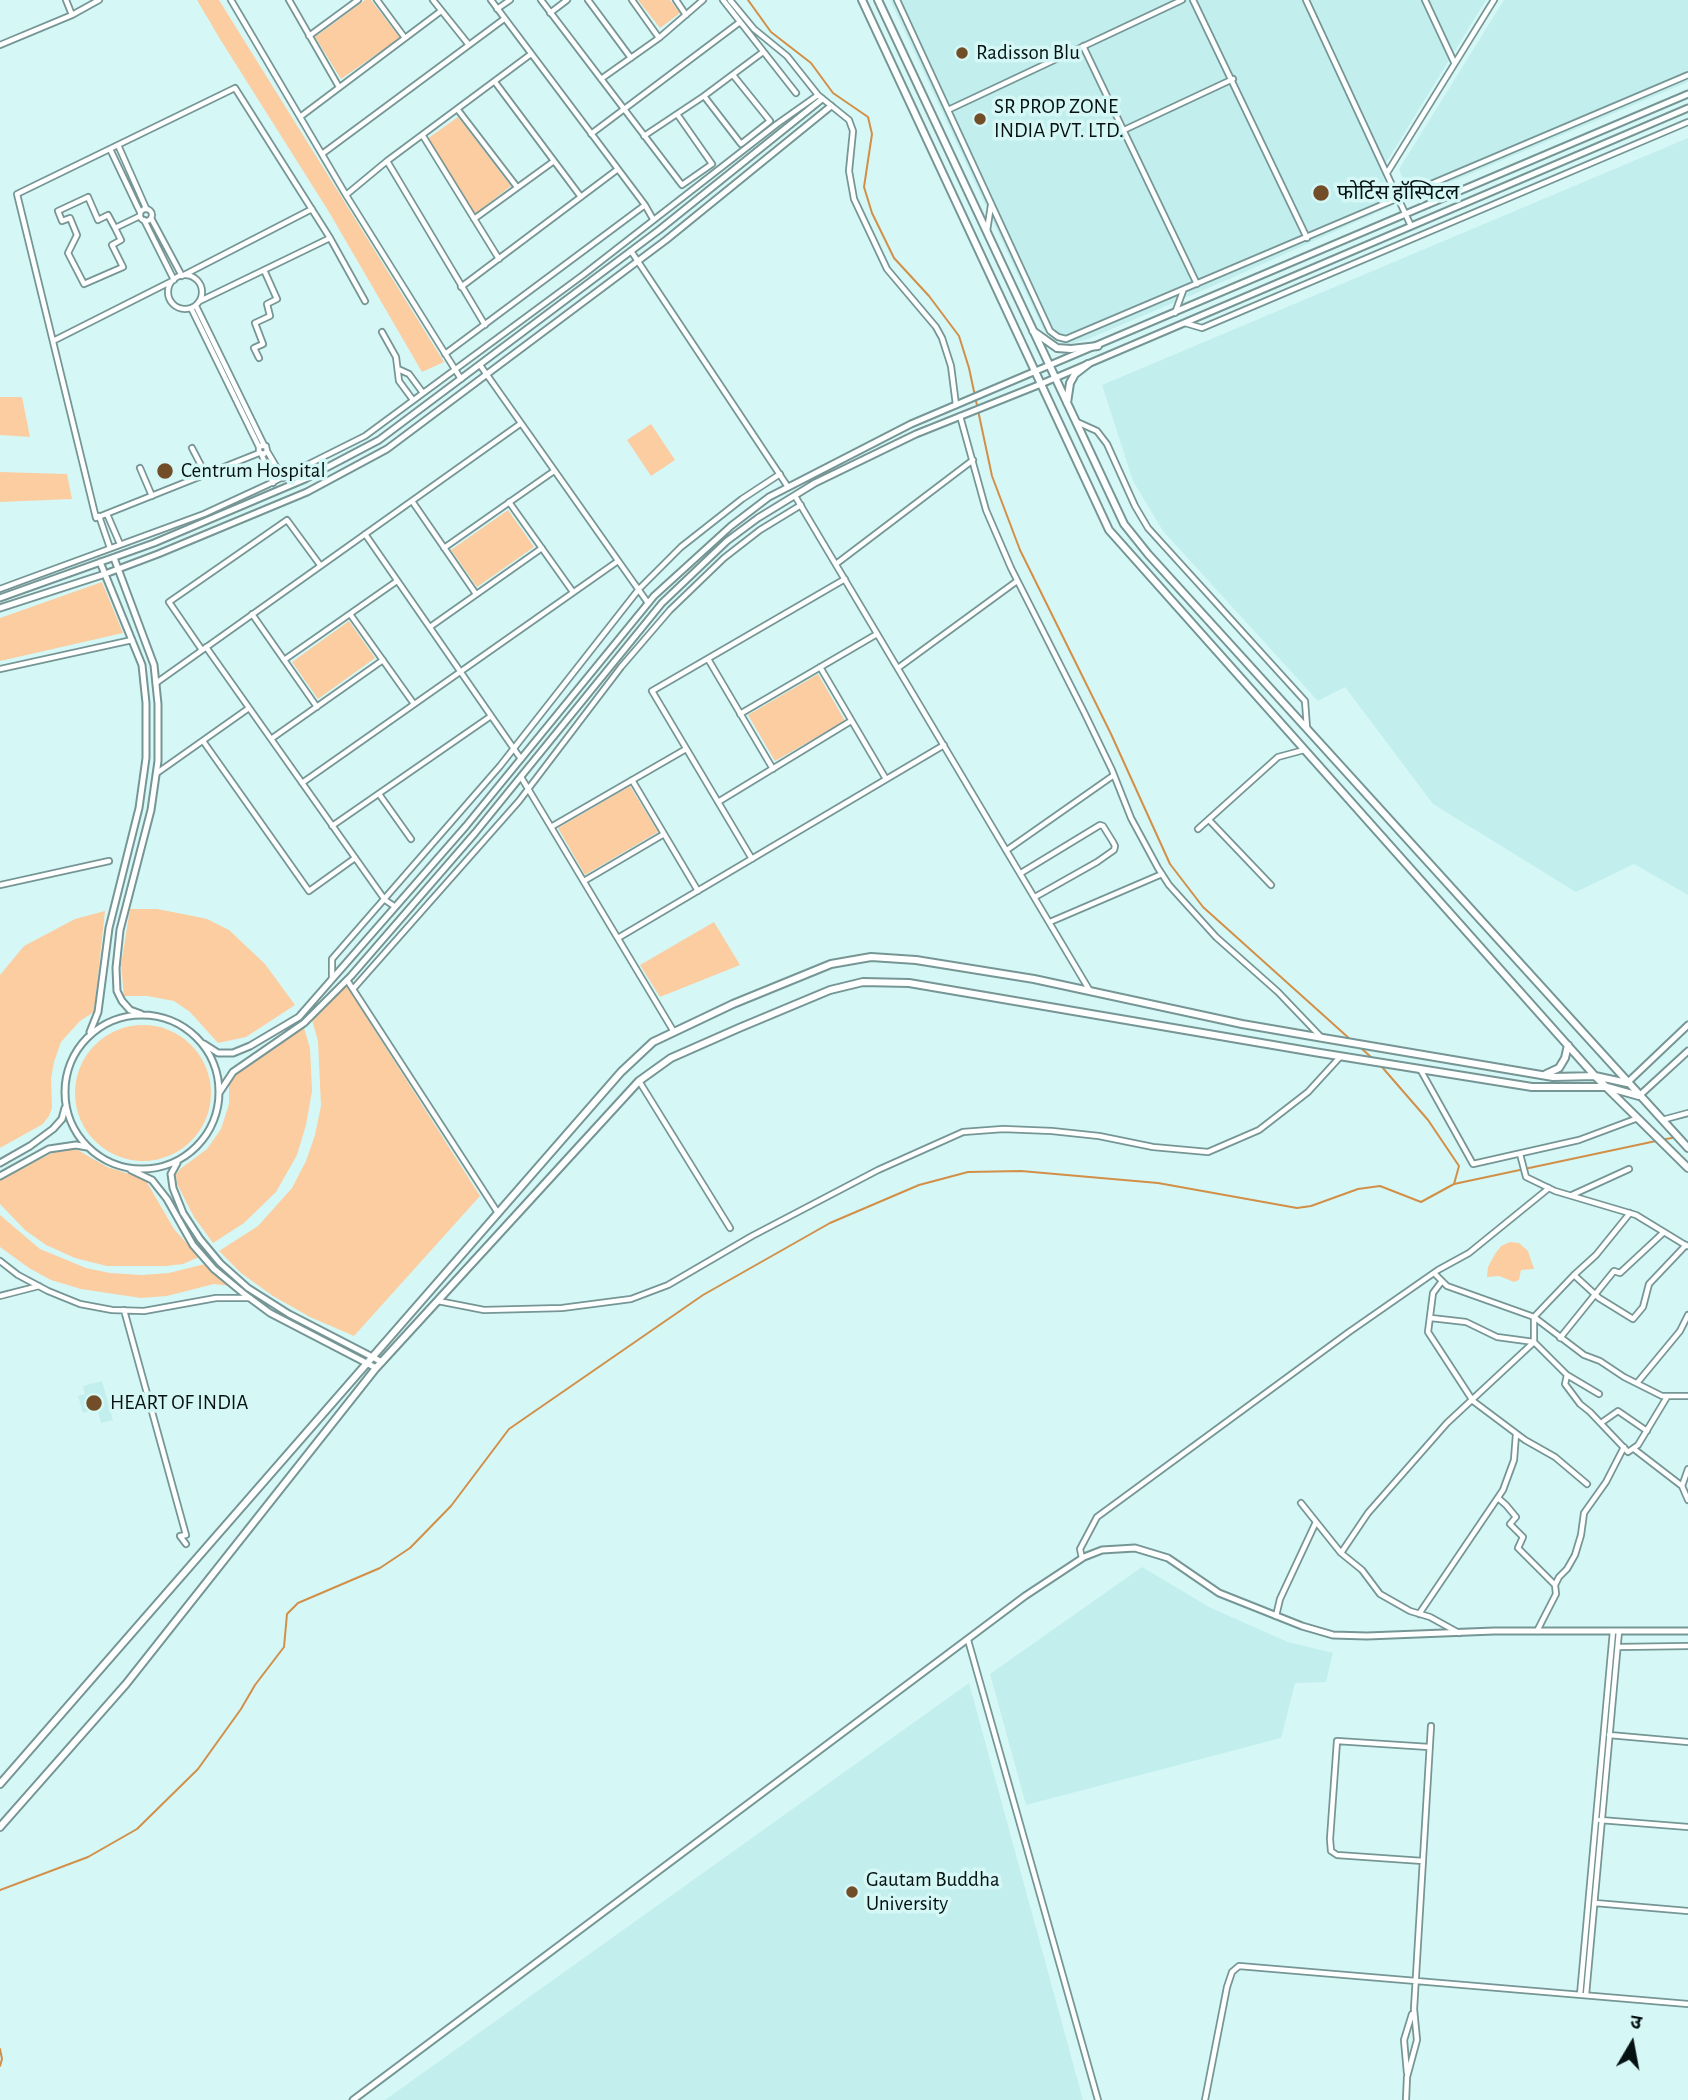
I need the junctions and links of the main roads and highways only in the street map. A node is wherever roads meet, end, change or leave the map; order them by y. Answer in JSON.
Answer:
{"nodes":[{"id":1,"x":862,"y":0,"type":"edge"},
{"id":2,"x":878,"y":0,"type":"edge"},
{"id":3,"x":1031,"y":329,"type":"junction"},
{"id":4,"x":1098,"y":346,"type":"road end"},
{"id":5,"x":1088,"y":364,"type":"road end"},
{"id":6,"x":1067,"y":405,"type":"junction"},
{"id":7,"x":1568,"y":1045,"type":"junction"},
{"id":8,"x":1544,"y":1075,"type":"junction"},
{"id":9,"x":1595,"y":1076,"type":"junction"},
{"id":10,"x":1627,"y":1083,"type":"junction"},
{"id":11,"x":1607,"y":1087,"type":"junction"},
{"id":12,"x":1639,"y":1096,"type":"junction"},
{"id":13,"x":1686,"y":1146,"type":"edge"},
{"id":14,"x":1688,"y":1168,"type":"edge"},
{"id":15,"x":0,"y":1784,"type":"edge"},
{"id":16,"x":0,"y":1827,"type":"edge"}],
"edges":[{"from":1,"to":7,"type":"main road"},
{"from":2,"to":3,"type":"main road"},
{"from":3,"to":4,"type":"main road"},
{"from":3,"to":6,"type":"main road"},
{"from":5,"to":6,"type":"main road"},
{"from":6,"to":10,"type":"main road"},
{"from":7,"to":8,"type":"main road"},
{"from":7,"to":9,"type":"main road"},
{"from":8,"to":9,"type":"main road"},
{"from":8,"to":15,"type":"main road"},
{"from":9,"to":10,"type":"main road"},
{"from":9,"to":11,"type":"main road"},
{"from":10,"to":12,"type":"main road"},
{"from":11,"to":12,"type":"main road"},
{"from":11,"to":14,"type":"main road"},
{"from":11,"to":16,"type":"main road"},
{"from":12,"to":13,"type":"main road"}]}
